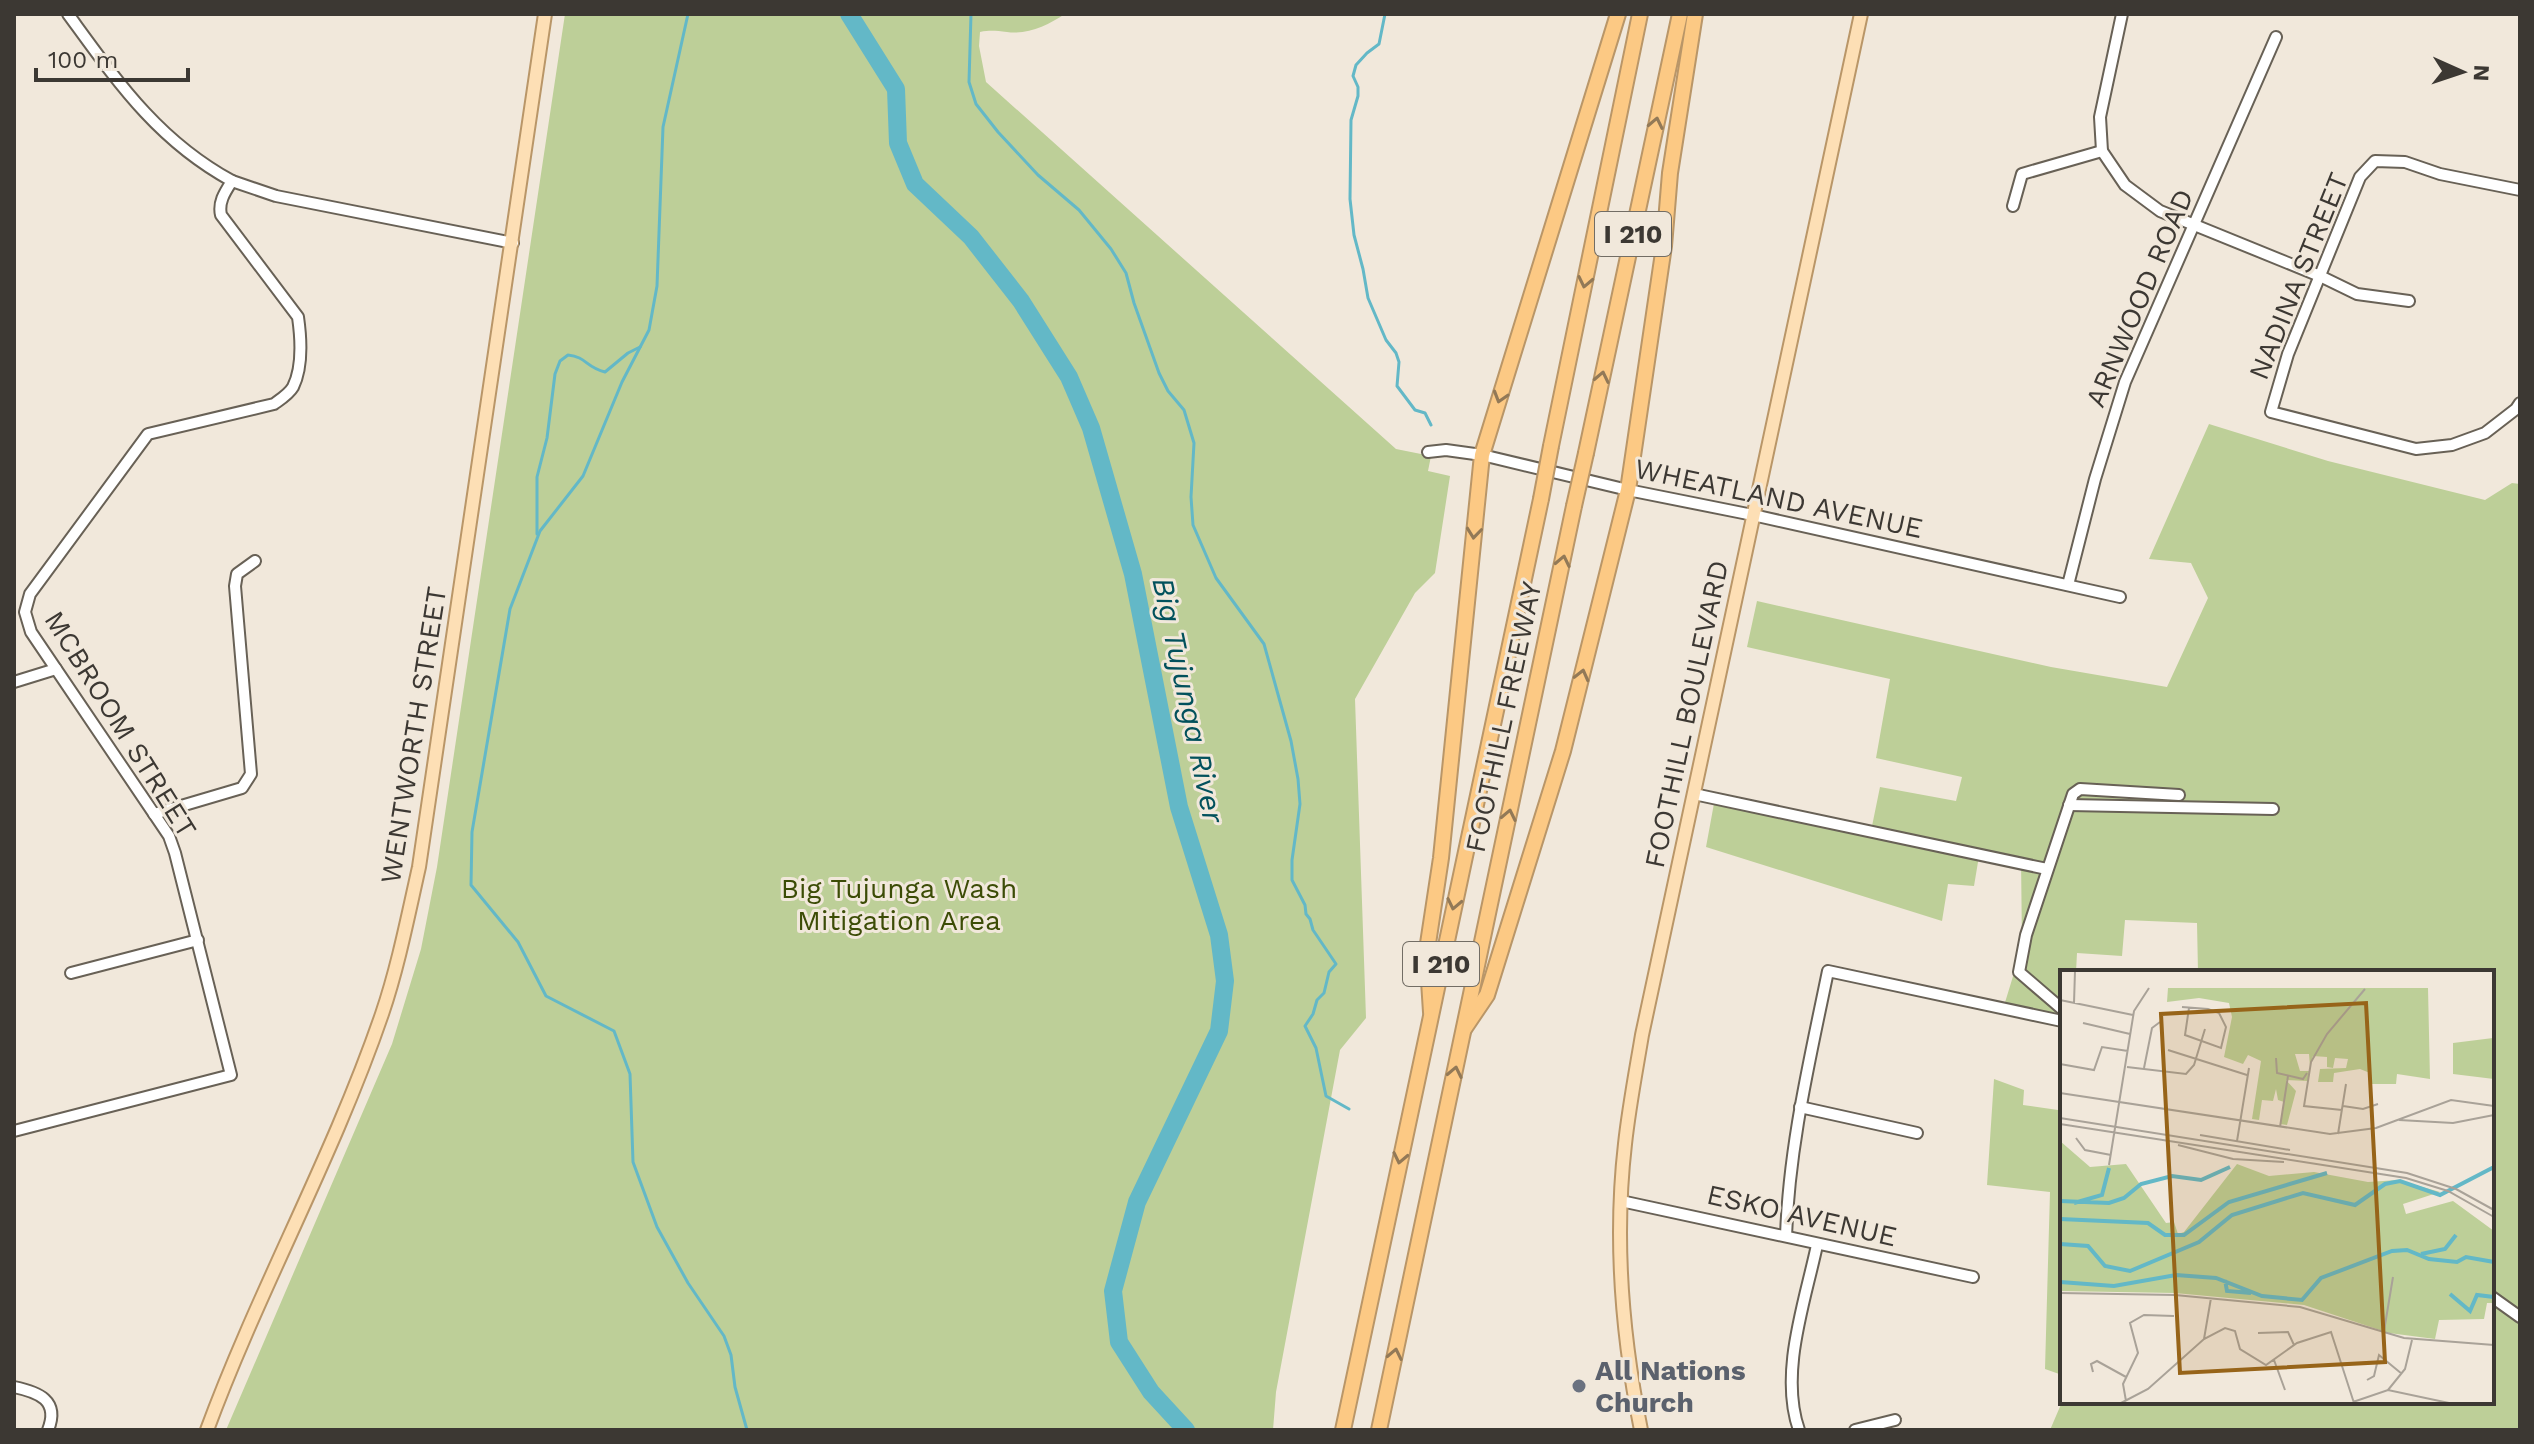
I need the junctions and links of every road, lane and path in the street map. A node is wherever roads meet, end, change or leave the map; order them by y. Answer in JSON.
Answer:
{"nodes":[{"id":1,"x":68,"y":14,"type":"edge"},
{"id":2,"x":545,"y":14,"type":"edge"},
{"id":3,"x":1618,"y":14,"type":"edge"},
{"id":4,"x":1640,"y":14,"type":"edge"},
{"id":5,"x":1680,"y":14,"type":"edge"},
{"id":6,"x":1695,"y":14,"type":"edge"},
{"id":7,"x":1861,"y":14,"type":"edge"},
{"id":8,"x":2122,"y":14,"type":"edge"},
{"id":9,"x":2276,"y":37,"type":"dead end"},
{"id":10,"x":2102,"y":151,"type":"junction"},
{"id":11,"x":232,"y":181,"type":"junction"},
{"id":12,"x":2520,"y":190,"type":"edge"},
{"id":13,"x":2013,"y":206,"type":"dead end"},
{"id":14,"x":2196,"y":225,"type":"junction"},
{"id":15,"x":513,"y":243,"type":"junction"},
{"id":16,"x":2320,"y":276,"type":"junction"},
{"id":17,"x":2409,"y":301,"type":"dead end"},
{"id":18,"x":2520,"y":403,"type":"edge"},
{"id":19,"x":1428,"y":452,"type":"dead end"},
{"id":20,"x":1482,"y":455,"type":"junction"},
{"id":21,"x":1628,"y":490,"type":"junction"},
{"id":22,"x":1753,"y":515,"type":"junction"},
{"id":23,"x":255,"y":561,"type":"dead end"},
{"id":24,"x":2068,"y":585,"type":"junction"},
{"id":25,"x":2120,"y":597,"type":"dead end"},
{"id":26,"x":56,"y":669,"type":"junction"},
{"id":27,"x":14,"y":682,"type":"edge"},
{"id":28,"x":1694,"y":794,"type":"junction"},
{"id":29,"x":2179,"y":795,"type":"dead end"},
{"id":30,"x":2069,"y":805,"type":"junction"},
{"id":31,"x":2273,"y":809,"type":"dead end"},
{"id":32,"x":154,"y":814,"type":"junction"},
{"id":33,"x":2047,"y":869,"type":"junction"},
{"id":34,"x":198,"y":940,"type":"junction"},
{"id":35,"x":71,"y":973,"type":"dead end"},
{"id":36,"x":2060,"y":1007,"type":"edge"},
{"id":37,"x":1431,"y":1012,"type":"junction"},
{"id":38,"x":2060,"y":1021,"type":"edge"},
{"id":39,"x":1464,"y":1029,"type":"junction"},
{"id":40,"x":1800,"y":1107,"type":"junction"},
{"id":41,"x":14,"y":1131,"type":"edge"},
{"id":42,"x":1917,"y":1133,"type":"dead end"},
{"id":43,"x":1621,"y":1201,"type":"junction"},
{"id":44,"x":1786,"y":1236,"type":"junction"},
{"id":45,"x":1817,"y":1245,"type":"junction"},
{"id":46,"x":1973,"y":1277,"type":"dead end"},
{"id":47,"x":2494,"y":1298,"type":"edge"},
{"id":48,"x":2520,"y":1317,"type":"edge"},
{"id":49,"x":14,"y":1387,"type":"edge"},
{"id":50,"x":1895,"y":1420,"type":"dead end"},
{"id":51,"x":48,"y":1430,"type":"edge"},
{"id":52,"x":207,"y":1430,"type":"edge"},
{"id":53,"x":1343,"y":1430,"type":"edge"},
{"id":54,"x":1379,"y":1430,"type":"edge"},
{"id":55,"x":1641,"y":1430,"type":"edge"},
{"id":56,"x":1799,"y":1430,"type":"edge"},
{"id":57,"x":1855,"y":1430,"type":"edge"}],
"edges":[{"from":1,"to":11,"type":"street"},
{"from":2,"to":15,"type":"main road","name":"WENTWORTH STREET"},
{"from":3,"to":20,"type":"highway","one_way":true},
{"from":4,"to":37,"type":"highway","name":"FOOTHILL FREEWAY","number":"I 210","one_way":true,"bridge":true},
{"from":39,"to":5,"type":"highway","name":"FOOTHILL FREEWAY","number":"I 210","one_way":true,"bridge":true},
{"from":6,"to":21,"type":"highway"},
{"from":7,"to":22,"type":"main road","name":"FOOTHILL BOULEVARD"},
{"from":8,"to":10,"type":"street"},
{"from":9,"to":14,"type":"street","name":"ARNWOOD ROAD"},
{"from":10,"to":13,"type":"street"},
{"from":10,"to":14,"type":"street"},
{"from":11,"to":15,"type":"street"},
{"from":11,"to":26,"type":"street","name":"MCBROOM STREET"},
{"from":12,"to":16,"type":"street","name":"NADINA STREET"},
{"from":14,"to":16,"type":"street"},
{"from":14,"to":24,"type":"street","name":"ARNWOOD ROAD"},
{"from":15,"to":52,"type":"main road","name":"WENTWORTH STREET"},
{"from":16,"to":17,"type":"street"},
{"from":16,"to":18,"type":"street","name":"NADINA STREET"},
{"from":19,"to":20,"type":"street","name":"WHEATLAND AVENUE"},
{"from":20,"to":21,"type":"street","name":"WHEATLAND AVENUE"},
{"from":20,"to":37,"type":"highway","one_way":true},
{"from":21,"to":22,"type":"street","name":"WHEATLAND AVENUE"},
{"from":39,"to":21,"type":"highway","one_way":true},
{"from":22,"to":24,"type":"street","name":"WHEATLAND AVENUE"},
{"from":22,"to":28,"type":"main road","name":"FOOTHILL BOULEVARD"},
{"from":23,"to":32,"type":"street"},
{"from":24,"to":25,"type":"street","name":"WHEATLAND AVENUE"},
{"from":26,"to":27,"type":"street"},
{"from":26,"to":32,"type":"street","name":"MCBROOM STREET"},
{"from":28,"to":33,"type":"street"},
{"from":28,"to":43,"type":"main road","name":"FOOTHILL BOULEVARD"},
{"from":29,"to":30,"type":"street"},
{"from":30,"to":31,"type":"street"},
{"from":30,"to":33,"type":"street"},
{"from":32,"to":34,"type":"street","name":"MCBROOM STREET"},
{"from":33,"to":36,"type":"street"},
{"from":34,"to":35,"type":"street"},
{"from":34,"to":41,"type":"street","name":"MCBROOM STREET"},
{"from":37,"to":53,"type":"highway","name":"FOOTHILL FREEWAY","number":"I 210","one_way":true},
{"from":38,"to":40,"type":"street"},
{"from":54,"to":39,"type":"highway","name":"FOOTHILL FREEWAY","number":"I 210","one_way":true},
{"from":40,"to":42,"type":"street"},
{"from":40,"to":44,"type":"street"},
{"from":43,"to":44,"type":"street","name":"ESKO AVENUE"},
{"from":43,"to":55,"type":"main road","name":"FOOTHILL BOULEVARD"},
{"from":44,"to":45,"type":"street","name":"ESKO AVENUE"},
{"from":45,"to":46,"type":"street","name":"ESKO AVENUE"},
{"from":45,"to":56,"type":"street"},
{"from":47,"to":48,"type":"street"},
{"from":49,"to":51,"type":"street"},
{"from":50,"to":57,"type":"street"}]}
